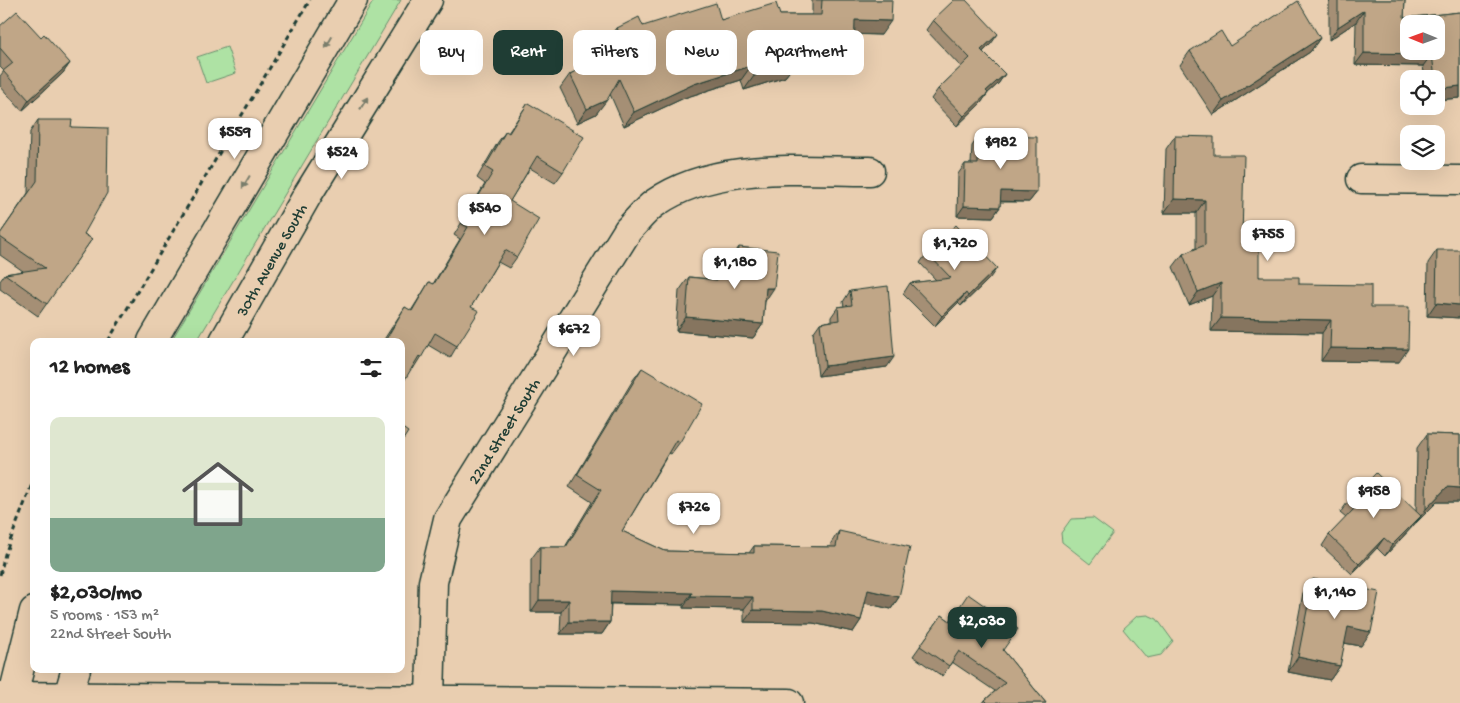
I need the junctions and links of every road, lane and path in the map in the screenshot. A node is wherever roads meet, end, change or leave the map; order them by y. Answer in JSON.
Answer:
{"nodes":[{"id":1,"x":310,"y":0,"type":"edge"},
{"id":2,"x":353,"y":0,"type":"edge"},
{"id":3,"x":428,"y":0,"type":"edge"},
{"id":4,"x":870,"y":171,"type":"dead end"},
{"id":5,"x":1361,"y":179,"type":"dead end"},
{"id":6,"x":1460,"y":180,"type":"edge"},
{"id":7,"x":110,"y":338,"type":"edge"},
{"id":8,"x":154,"y":338,"type":"edge"},
{"id":9,"x":226,"y":338,"type":"edge"},
{"id":10,"x":30,"y":489,"type":"edge"},
{"id":11,"x":0,"y":575,"type":"edge"},
{"id":12,"x":30,"y":624,"type":"edge"},
{"id":13,"x":75,"y":673,"type":"edge"},
{"id":14,"x":8,"y":698,"type":"edge"},
{"id":15,"x":430,"y":699,"type":"junction"},
{"id":16,"x":67,"y":700,"type":"edge"},
{"id":17,"x":789,"y":703,"type":"edge"}],
"edges":[{"from":1,"to":7,"type":"path"},
{"from":2,"to":8,"type":"street","one_way":true},
{"from":9,"to":3,"type":"street","name":"30th Avenue South","one_way":true},
{"from":4,"to":15,"type":"street","name":"22nd Street South"},
{"from":5,"to":6,"type":"street"},
{"from":10,"to":11,"type":"path"},
{"from":12,"to":14,"type":"street"},
{"from":13,"to":16,"type":"street"},
{"from":14,"to":16,"type":"street"},
{"from":15,"to":16,"type":"street"},
{"from":15,"to":17,"type":"street"}]}
